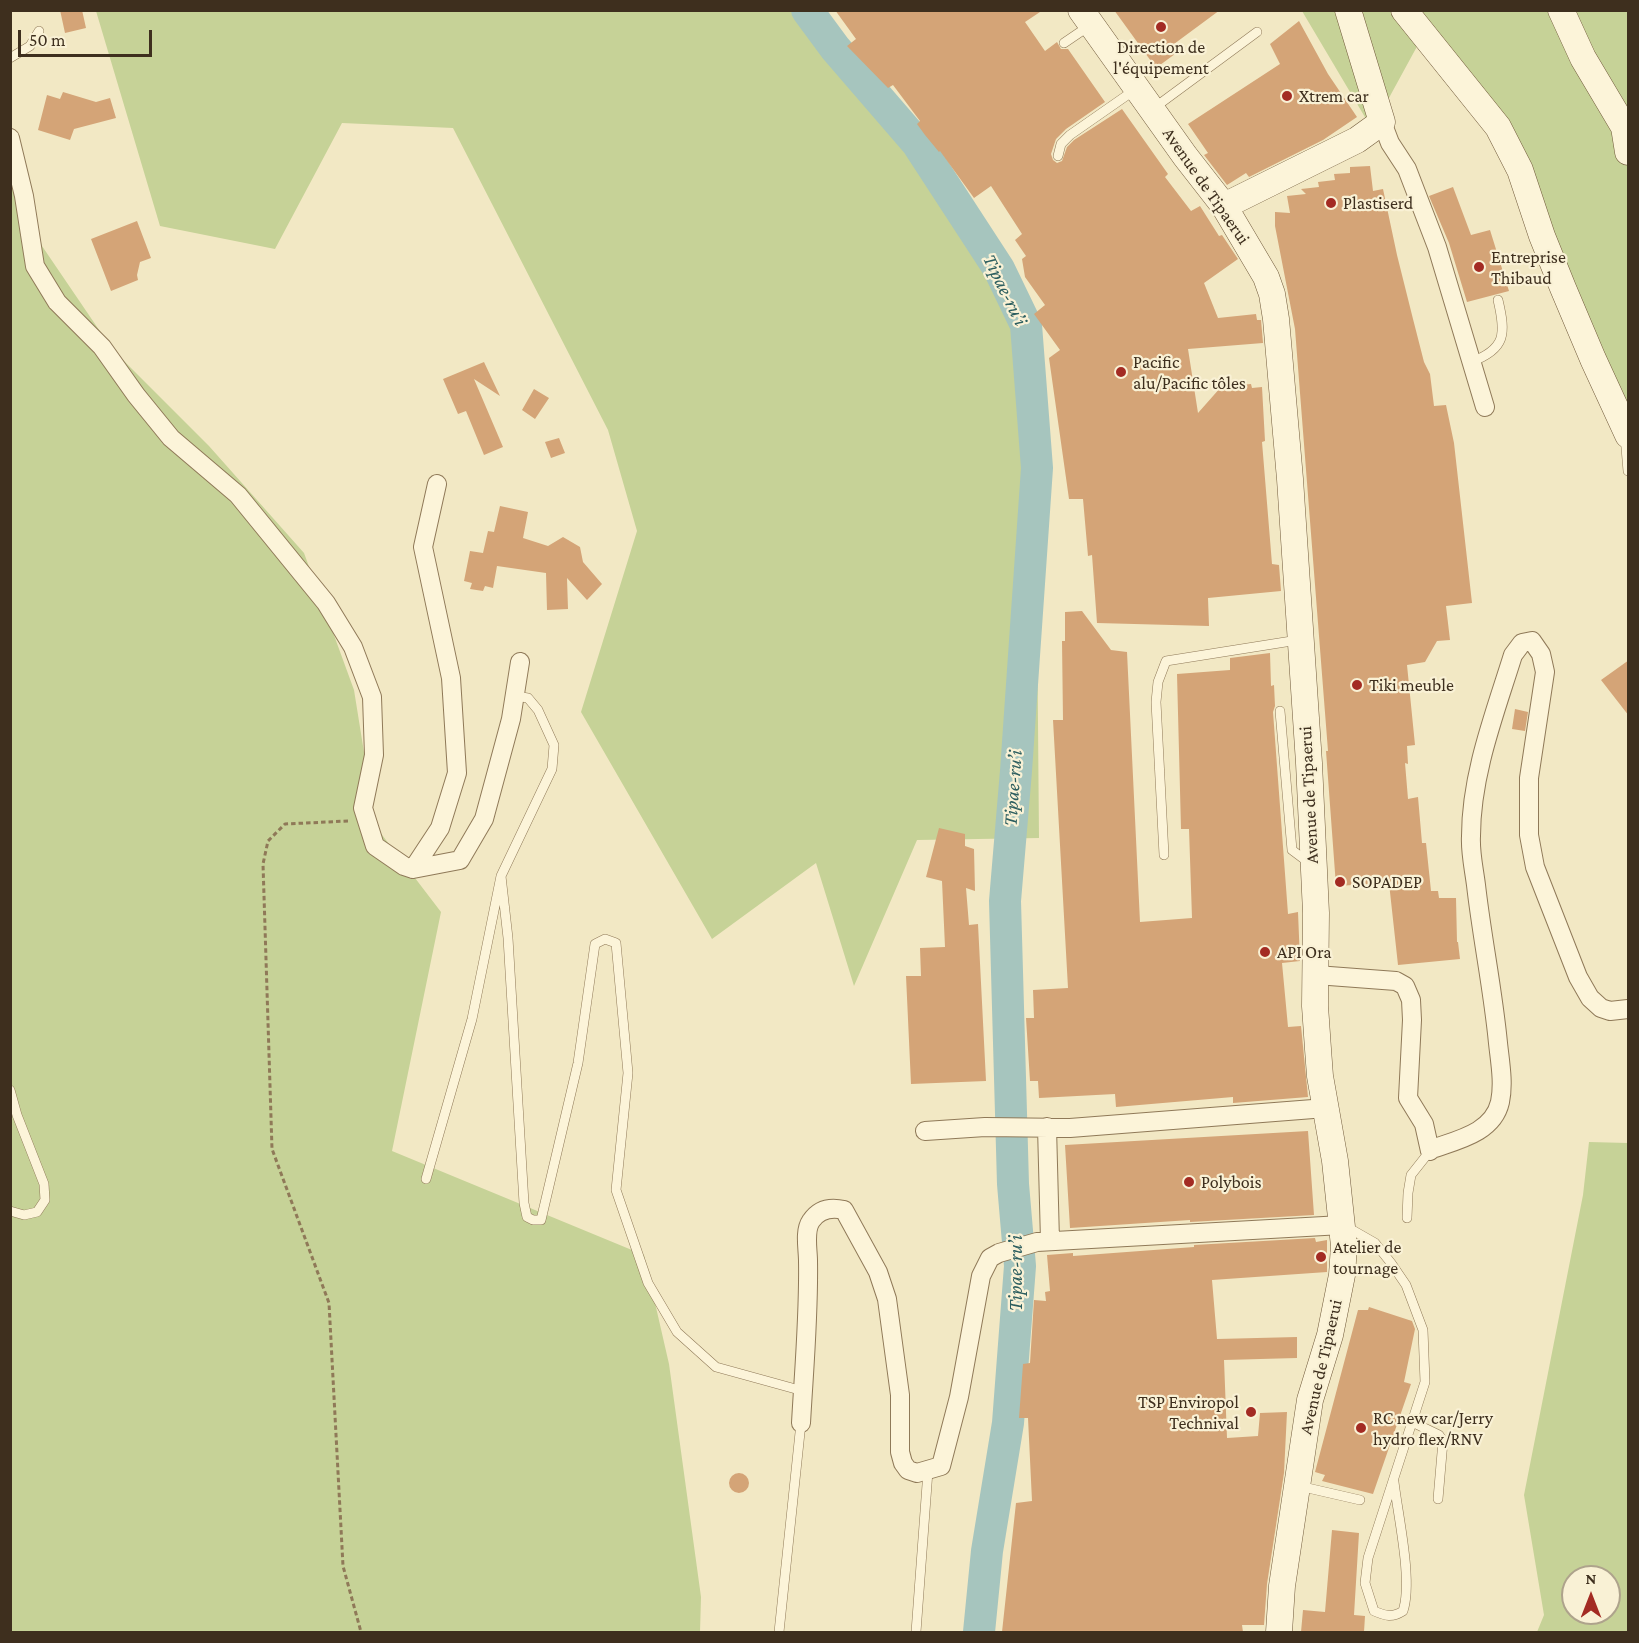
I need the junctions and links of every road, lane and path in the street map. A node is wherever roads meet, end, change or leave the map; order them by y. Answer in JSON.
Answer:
{"nodes":[{"id":1,"x":1348,"y":10,"type":"edge"},
{"id":2,"x":1404,"y":10,"type":"edge"},
{"id":3,"x":1561,"y":10,"type":"edge"},
{"id":4,"x":1086,"y":18,"type":"edge"},
{"id":5,"x":39,"y":31,"type":"dead end"},
{"id":6,"x":1257,"y":32,"type":"dead end"},
{"id":7,"x":1064,"y":43,"type":"dead end"},
{"id":8,"x":10,"y":58,"type":"edge"},
{"id":9,"x":1144,"y":99,"type":"junction"},
{"id":10,"x":1382,"y":122,"type":"junction"},
{"id":11,"x":10,"y":138,"type":"edge"},
{"id":12,"x":1629,"y":152,"type":"edge"},
{"id":13,"x":1058,"y":156,"type":"dead end"},
{"id":14,"x":1224,"y":206,"type":"junction"},
{"id":15,"x":1498,"y":300,"type":"dead end"},
{"id":16,"x":1471,"y":362,"type":"junction"},
{"id":17,"x":1485,"y":407,"type":"dead end"},
{"id":18,"x":1627,"y":431,"type":"edge"},
{"id":19,"x":1629,"y":471,"type":"edge"},
{"id":20,"x":437,"y":484,"type":"dead end"},
{"id":21,"x":1300,"y":639,"type":"junction"},
{"id":22,"x":520,"y":662,"type":"dead end"},
{"id":23,"x":515,"y":696,"type":"junction"},
{"id":24,"x":1280,"y":711,"type":"dead end"},
{"id":25,"x":368,"y":821,"type":"junction"},
{"id":26,"x":1164,"y":855,"type":"dead end"},
{"id":27,"x":1313,"y":866,"type":"junction"},
{"id":28,"x":413,"y":869,"type":"junction"},
{"id":29,"x":501,"y":876,"type":"junction"},
{"id":30,"x":1316,"y":975,"type":"junction"},
{"id":31,"x":1629,"y":1009,"type":"edge"},
{"id":32,"x":10,"y":1090,"type":"edge"},
{"id":33,"x":1326,"y":1108,"type":"junction"},
{"id":34,"x":1047,"y":1127,"type":"junction"},
{"id":35,"x":925,"y":1131,"type":"dead end"},
{"id":36,"x":1430,"y":1151,"type":"junction"},
{"id":37,"x":426,"y":1179,"type":"dead end"},
{"id":38,"x":10,"y":1211,"type":"edge"},
{"id":39,"x":1407,"y":1218,"type":"dead end"},
{"id":40,"x":1342,"y":1225,"type":"junction"},
{"id":41,"x":1044,"y":1241,"type":"junction"},
{"id":42,"x":803,"y":1391,"type":"junction"},
{"id":43,"x":1412,"y":1422,"type":"junction"},
{"id":44,"x":801,"y":1423,"type":"joint"},
{"id":45,"x":928,"y":1471,"type":"junction"},
{"id":46,"x":1394,"y":1482,"type":"junction"},
{"id":47,"x":1296,"y":1485,"type":"junction"},
{"id":48,"x":1438,"y":1499,"type":"dead end"},
{"id":49,"x":1360,"y":1500,"type":"dead end"},
{"id":50,"x":361,"y":1632,"type":"edge"},
{"id":51,"x":779,"y":1632,"type":"edge"},
{"id":52,"x":916,"y":1632,"type":"edge"},
{"id":53,"x":1279,"y":1632,"type":"edge"}],
"edges":[{"from":1,"to":10,"type":"main road"},
{"from":2,"to":18,"type":"main road"},
{"from":3,"to":12,"type":"main road"},
{"from":4,"to":7,"type":"lane"},
{"from":4,"to":9,"type":"main road","name":"Avenue de Tipaerui"},
{"from":5,"to":8,"type":"lane"},
{"from":6,"to":9,"type":"lane"},
{"from":9,"to":13,"type":"lane"},
{"from":9,"to":14,"type":"main road","name":"Avenue de Tipaerui"},
{"from":10,"to":14,"type":"main road"},
{"from":10,"to":16,"type":"street"},
{"from":11,"to":25,"type":"street"},
{"from":14,"to":21,"type":"main road","name":"Avenue de Tipaerui"},
{"from":15,"to":16,"type":"lane"},
{"from":16,"to":17,"type":"street"},
{"from":18,"to":19,"type":"lane"},
{"from":20,"to":28,"type":"street"},
{"from":21,"to":26,"type":"lane"},
{"from":21,"to":27,"type":"main road","name":"Avenue de Tipaerui"},
{"from":22,"to":23,"type":"street"},
{"from":23,"to":28,"type":"street"},
{"from":23,"to":29,"type":"lane"},
{"from":24,"to":27,"type":"lane"},
{"from":25,"to":28,"type":"street"},
{"from":25,"to":50,"type":"path"},
{"from":27,"to":30,"type":"main road","name":"Avenue de Tipaerui"},
{"from":29,"to":37,"type":"lane"},
{"from":29,"to":42,"type":"lane"},
{"from":30,"to":33,"type":"main road","name":"Avenue de Tipaerui"},
{"from":30,"to":36,"type":"street"},
{"from":31,"to":36,"type":"street"},
{"from":32,"to":38,"type":"lane"},
{"from":33,"to":34,"type":"street"},
{"from":33,"to":40,"type":"main road","name":"Avenue de Tipaerui"},
{"from":34,"to":35,"type":"street"},
{"from":34,"to":41,"type":"street"},
{"from":36,"to":39,"type":"lane"},
{"from":40,"to":41,"type":"street"},
{"from":40,"to":43,"type":"lane"},
{"from":40,"to":47,"type":"main road","name":"Avenue de Tipaerui"},
{"from":41,"to":45,"type":"street"},
{"from":42,"to":44,"type":"street"},
{"from":42,"to":45,"type":"street"},
{"from":43,"to":46,"type":"lane"},
{"from":43,"to":48,"type":"lane"},
{"from":44,"to":51,"type":"lane"},
{"from":45,"to":52,"type":"lane"},
{"from":46,"to":46,"type":"lane"},
{"from":47,"to":49,"type":"lane"},
{"from":47,"to":53,"type":"main road","name":"Avenue de Tipaerui"}]}
